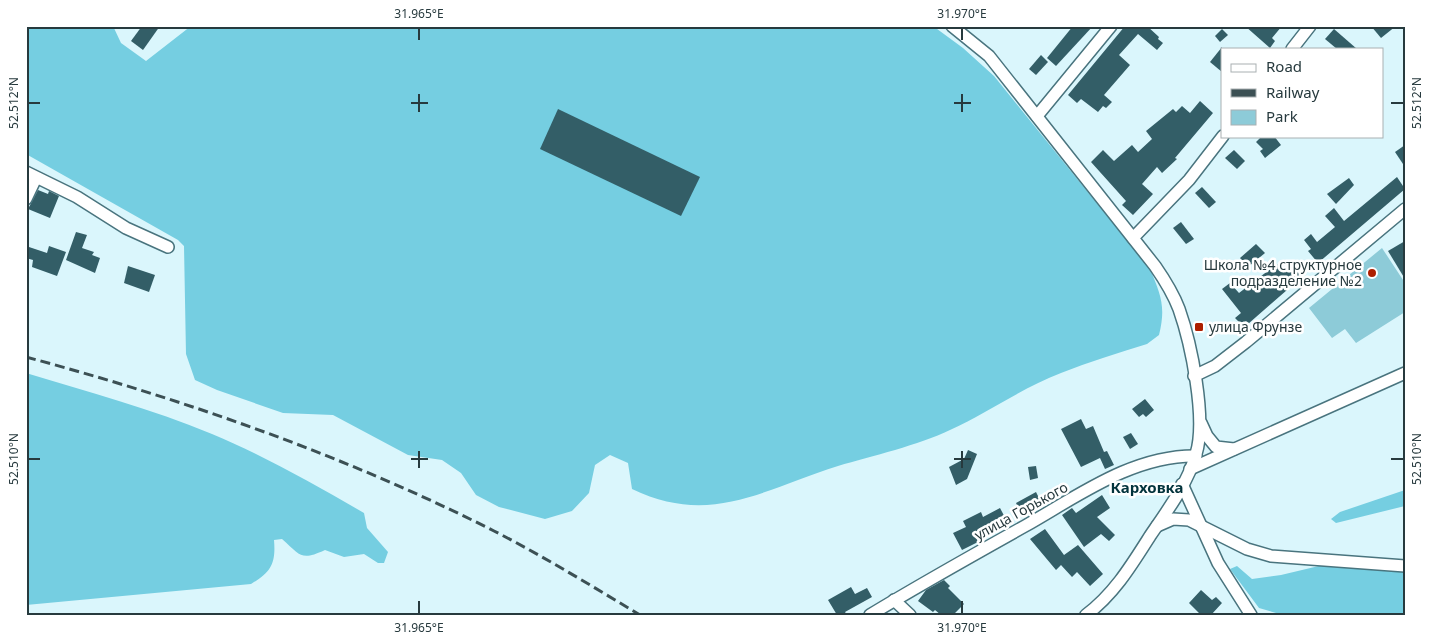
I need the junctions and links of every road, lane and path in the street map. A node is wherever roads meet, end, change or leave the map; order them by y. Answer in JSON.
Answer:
{"nodes":[{"id":1,"x":952,"y":26,"type":"edge"},
{"id":2,"x":1111,"y":26,"type":"edge"},
{"id":3,"x":1310,"y":26,"type":"edge"},
{"id":4,"x":1293,"y":48,"type":"edge"},
{"id":5,"x":1038,"y":116,"type":"junction"},
{"id":6,"x":1221,"y":138,"type":"edge"},
{"id":7,"x":31,"y":175,"type":"edge"},
{"id":8,"x":26,"y":199,"type":"edge"},
{"id":9,"x":1405,"y":209,"type":"edge"},
{"id":10,"x":1133,"y":238,"type":"junction"},
{"id":11,"x":168,"y":247,"type":"dead end"},
{"id":12,"x":1405,"y":373,"type":"edge"},
{"id":13,"x":1194,"y":376,"type":"junction"},
{"id":14,"x":1201,"y":422,"type":"junction"},
{"id":15,"x":1236,"y":449,"type":"junction"},
{"id":16,"x":1196,"y":456,"type":"junction"},
{"id":17,"x":1190,"y":469,"type":"junction"},
{"id":18,"x":1182,"y":484,"type":"junction"},
{"id":19,"x":1157,"y":526,"type":"junction"},
{"id":20,"x":1200,"y":526,"type":"junction"},
{"id":21,"x":1405,"y":566,"type":"edge"},
{"id":22,"x":894,"y":600,"type":"junction"},
{"id":23,"x":870,"y":615,"type":"edge"},
{"id":24,"x":910,"y":615,"type":"edge"},
{"id":25,"x":1086,"y":615,"type":"edge"},
{"id":26,"x":1250,"y":615,"type":"edge"}],
"edges":[{"from":1,"to":5,"type":"street"},
{"from":2,"to":5,"type":"street"},
{"from":3,"to":4,"type":"street"},
{"from":5,"to":10,"type":"street"},
{"from":6,"to":10,"type":"street"},
{"from":7,"to":8,"type":"street"},
{"from":7,"to":11,"type":"street"},
{"from":9,"to":13,"type":"street"},
{"from":10,"to":13,"type":"street"},
{"from":12,"to":15,"type":"street"},
{"from":13,"to":14,"type":"street"},
{"from":14,"to":15,"type":"street"},
{"from":14,"to":16,"type":"street"},
{"from":15,"to":17,"type":"street"},
{"from":16,"to":17,"type":"street"},
{"from":16,"to":22,"type":"street","name":"улица Горького"},
{"from":17,"to":18,"type":"street"},
{"from":18,"to":19,"type":"street"},
{"from":18,"to":20,"type":"street"},
{"from":19,"to":20,"type":"street"},
{"from":19,"to":25,"type":"street"},
{"from":20,"to":21,"type":"street"},
{"from":20,"to":26,"type":"street"},
{"from":22,"to":23,"type":"street","name":"улица Горького"},
{"from":22,"to":24,"type":"street"}]}
